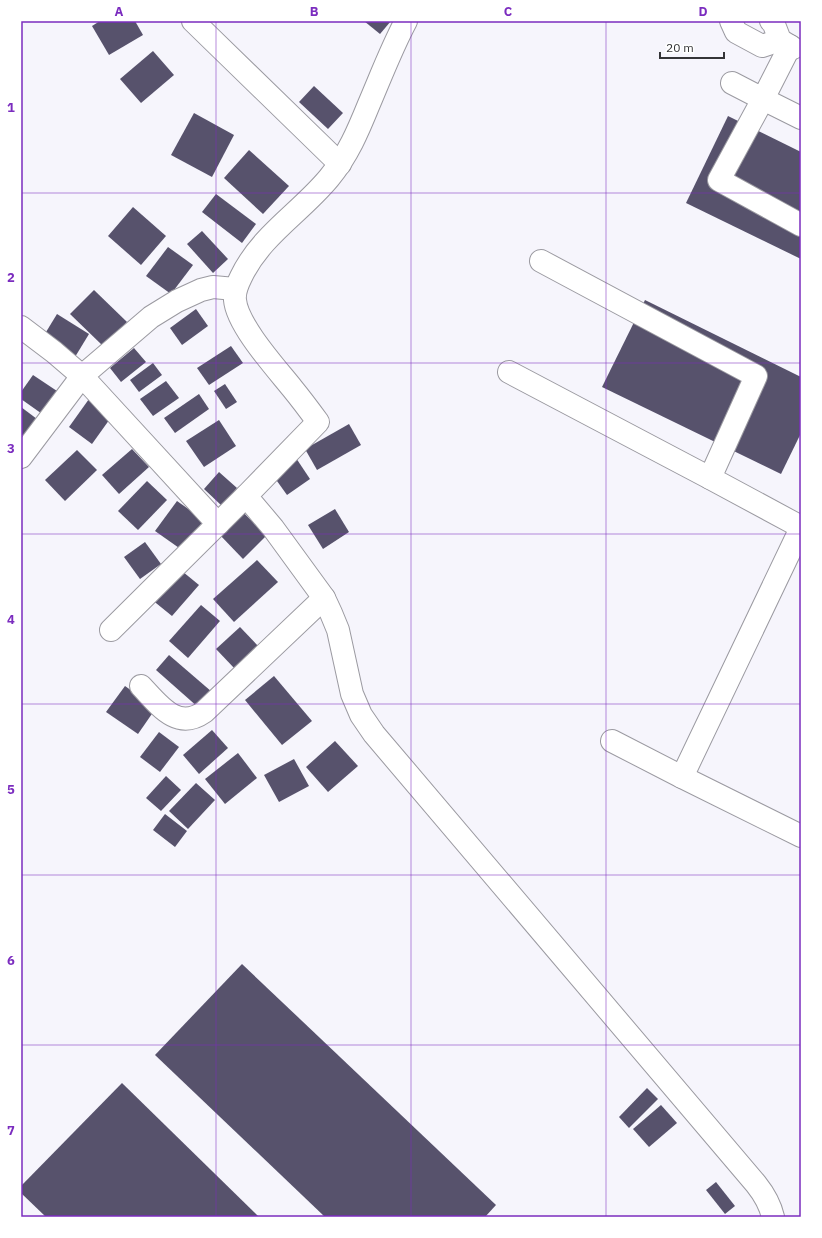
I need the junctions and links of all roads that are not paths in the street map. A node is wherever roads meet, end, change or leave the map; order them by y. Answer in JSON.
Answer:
{"nodes":[{"id":1,"x":192,"y":21,"type":"edge"},
{"id":2,"x":406,"y":21,"type":"edge"},
{"id":3,"x":731,"y":21,"type":"edge"},
{"id":4,"x":771,"y":21,"type":"edge"},
{"id":5,"x":790,"y":46,"type":"edge"},
{"id":6,"x":732,"y":83,"type":"dead end"},
{"id":7,"x":763,"y":99,"type":"junction"},
{"id":8,"x":801,"y":118,"type":"edge"},
{"id":9,"x":340,"y":164,"type":"junction"},
{"id":10,"x":801,"y":225,"type":"edge"},
{"id":11,"x":541,"y":261,"type":"dead end"},
{"id":12,"x":236,"y":289,"type":"junction"},
{"id":13,"x":21,"y":327,"type":"edge"},
{"id":14,"x":509,"y":372,"type":"dead end"},
{"id":15,"x":82,"y":376,"type":"junction"},
{"id":16,"x":21,"y":457,"type":"edge"},
{"id":17,"x":710,"y":478,"type":"junction"},
{"id":18,"x":246,"y":496,"type":"junction"},
{"id":19,"x":218,"y":524,"type":"junction"},
{"id":20,"x":801,"y":527,"type":"edge"},
{"id":21,"x":324,"y":598,"type":"junction"},
{"id":22,"x":111,"y":630,"type":"dead end"},
{"id":23,"x":141,"y":686,"type":"dead end"},
{"id":24,"x":612,"y":741,"type":"dead end"},
{"id":25,"x":682,"y":777,"type":"junction"},
{"id":26,"x":801,"y":836,"type":"edge"},
{"id":27,"x":773,"y":1217,"type":"edge"}],
"edges":[{"from":1,"to":9,"type":"street"},
{"from":2,"to":9,"type":"street"},
{"from":3,"to":5,"type":"street"},
{"from":4,"to":5,"type":"street"},
{"from":5,"to":7,"type":"street"},
{"from":6,"to":7,"type":"street"},
{"from":7,"to":8,"type":"street"},
{"from":7,"to":10,"type":"street"},
{"from":9,"to":12,"type":"street"},
{"from":11,"to":17,"type":"street"},
{"from":12,"to":15,"type":"street"},
{"from":12,"to":18,"type":"street"},
{"from":13,"to":15,"type":"street"},
{"from":14,"to":17,"type":"street"},
{"from":15,"to":16,"type":"street"},
{"from":15,"to":19,"type":"street"},
{"from":17,"to":20,"type":"street"},
{"from":18,"to":19,"type":"street"},
{"from":18,"to":21,"type":"street"},
{"from":19,"to":22,"type":"street"},
{"from":20,"to":25,"type":"street"},
{"from":21,"to":23,"type":"street"},
{"from":21,"to":27,"type":"street"},
{"from":24,"to":25,"type":"street"},
{"from":25,"to":26,"type":"street"}]}
